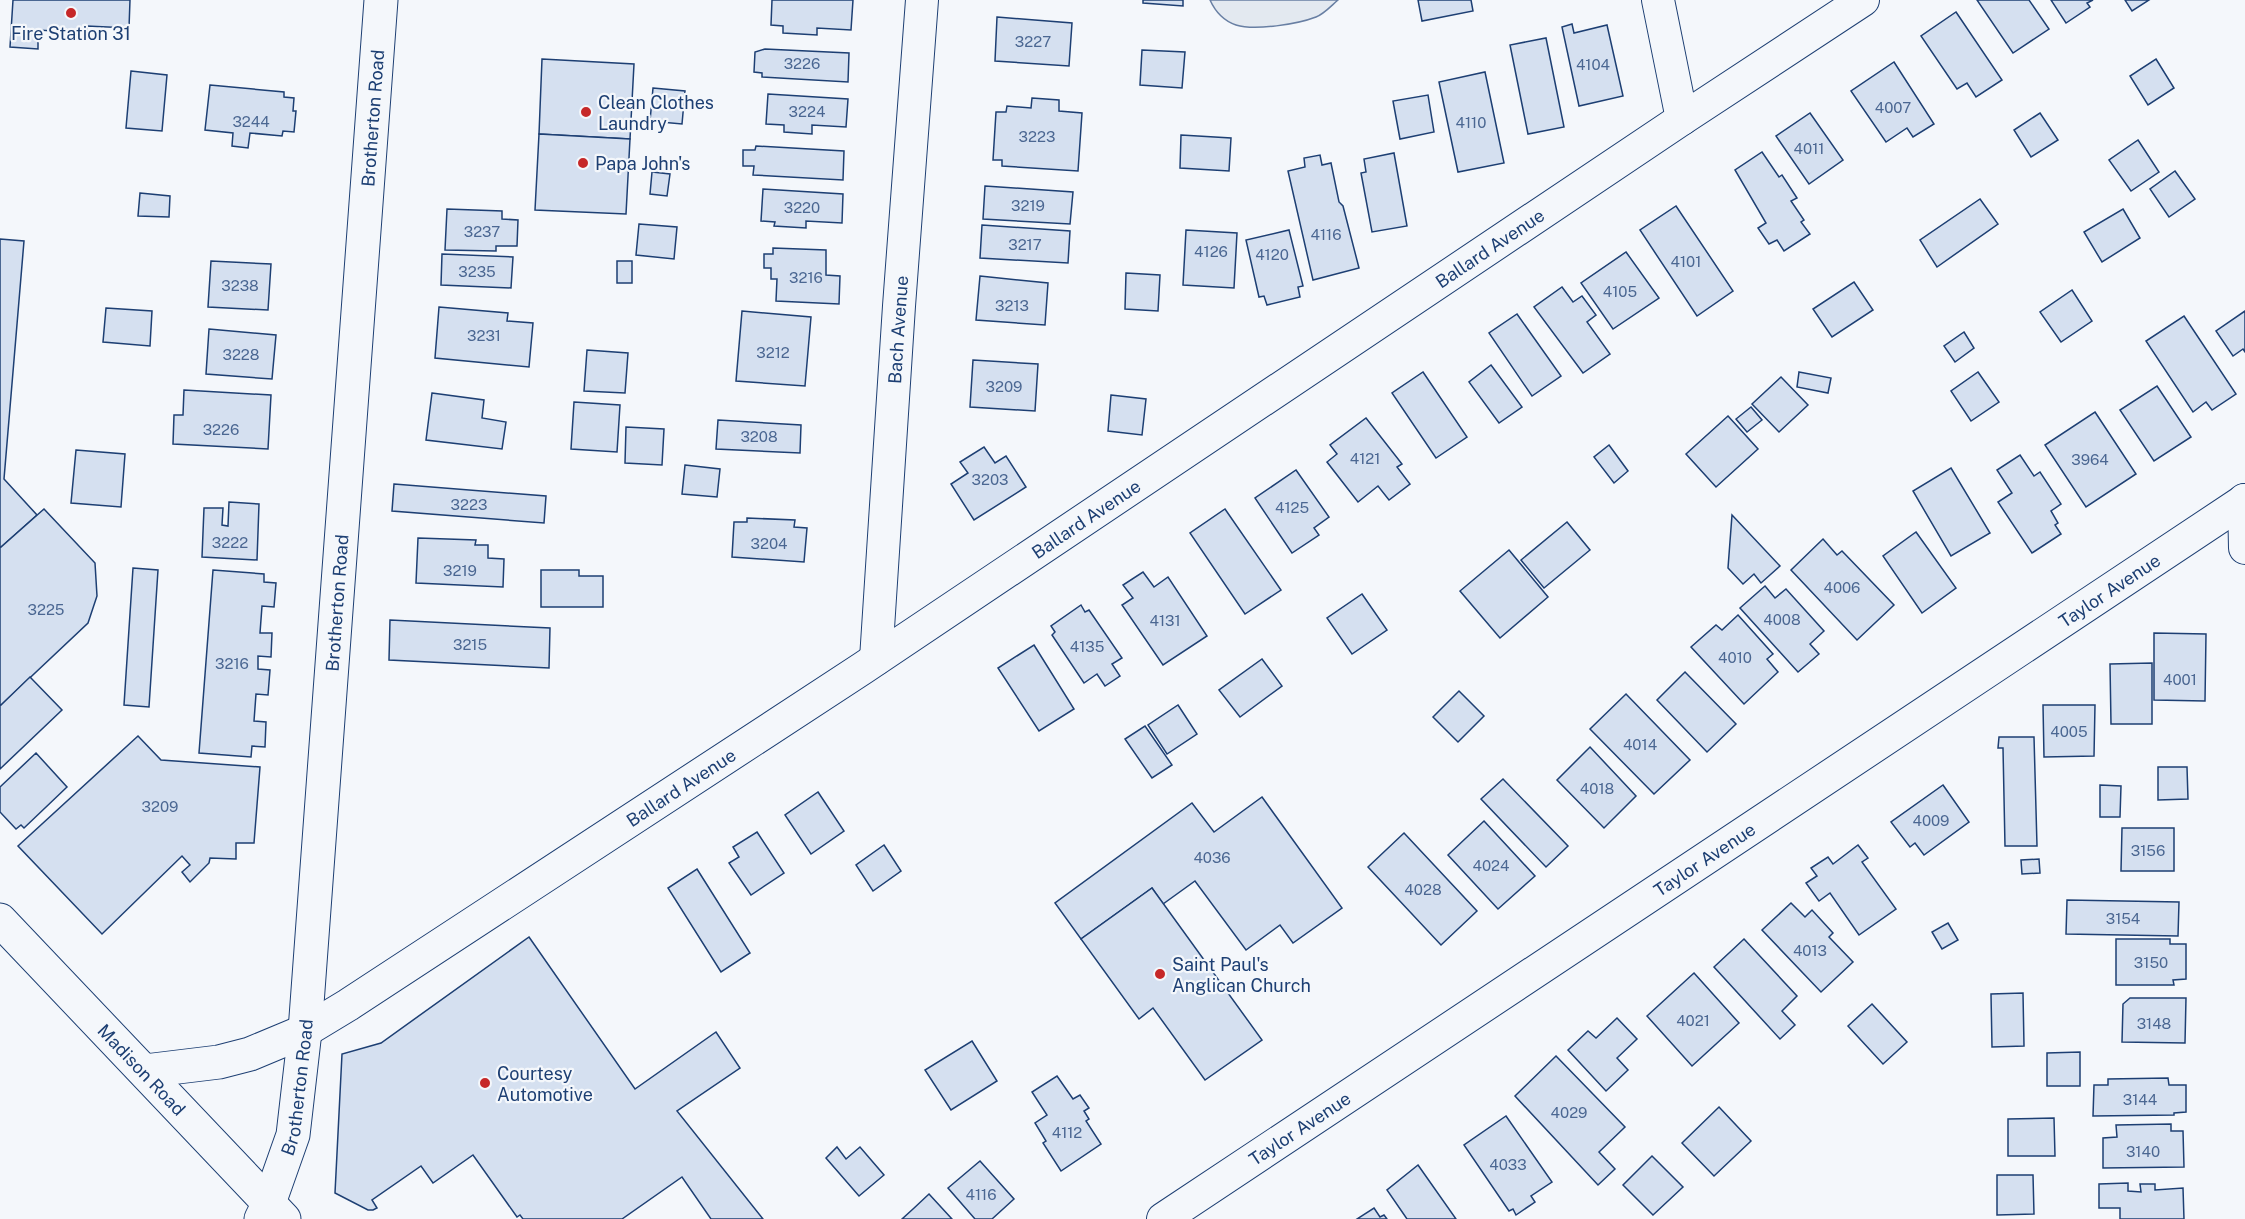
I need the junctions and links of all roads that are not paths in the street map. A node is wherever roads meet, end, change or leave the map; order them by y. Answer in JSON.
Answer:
{"nodes":[{"id":1,"x":381,"y":0,"type":"edge"},
{"id":2,"x":922,"y":0,"type":"edge"},
{"id":3,"x":1658,"y":0,"type":"edge"},
{"id":4,"x":1863,"y":0,"type":"edge"},
{"id":5,"x":1682,"y":118,"type":"junction"},
{"id":6,"x":2245,"y":500,"type":"edge"},
{"id":7,"x":2245,"y":548,"type":"edge"},
{"id":8,"x":876,"y":659,"type":"junction"},
{"id":9,"x":0,"y":920,"type":"edge"},
{"id":10,"x":305,"y":1031,"type":"junction"},
{"id":11,"x":145,"y":1071,"type":"junction"},
{"id":12,"x":271,"y":1214,"type":"edge"},
{"id":13,"x":1163,"y":1219,"type":"edge"}],
"edges":[{"from":1,"to":10,"type":"street","name":"Brotherton Road"},
{"from":2,"to":8,"type":"street","name":"Bach Avenue"},
{"from":3,"to":5,"type":"street"},
{"from":4,"to":5,"type":"street","name":"Ballard Avenue"},
{"from":5,"to":8,"type":"street","name":"Ballard Avenue"},
{"from":6,"to":7,"type":"street"},
{"from":6,"to":13,"type":"street","name":"Taylor Avenue"},
{"from":8,"to":10,"type":"street","name":"Ballard Avenue"},
{"from":9,"to":11,"type":"street","name":"Madison Road"},
{"from":10,"to":11,"type":"street"},
{"from":10,"to":12,"type":"street","name":"Brotherton Road"},
{"from":11,"to":12,"type":"street","name":"Madison Road"}]}
